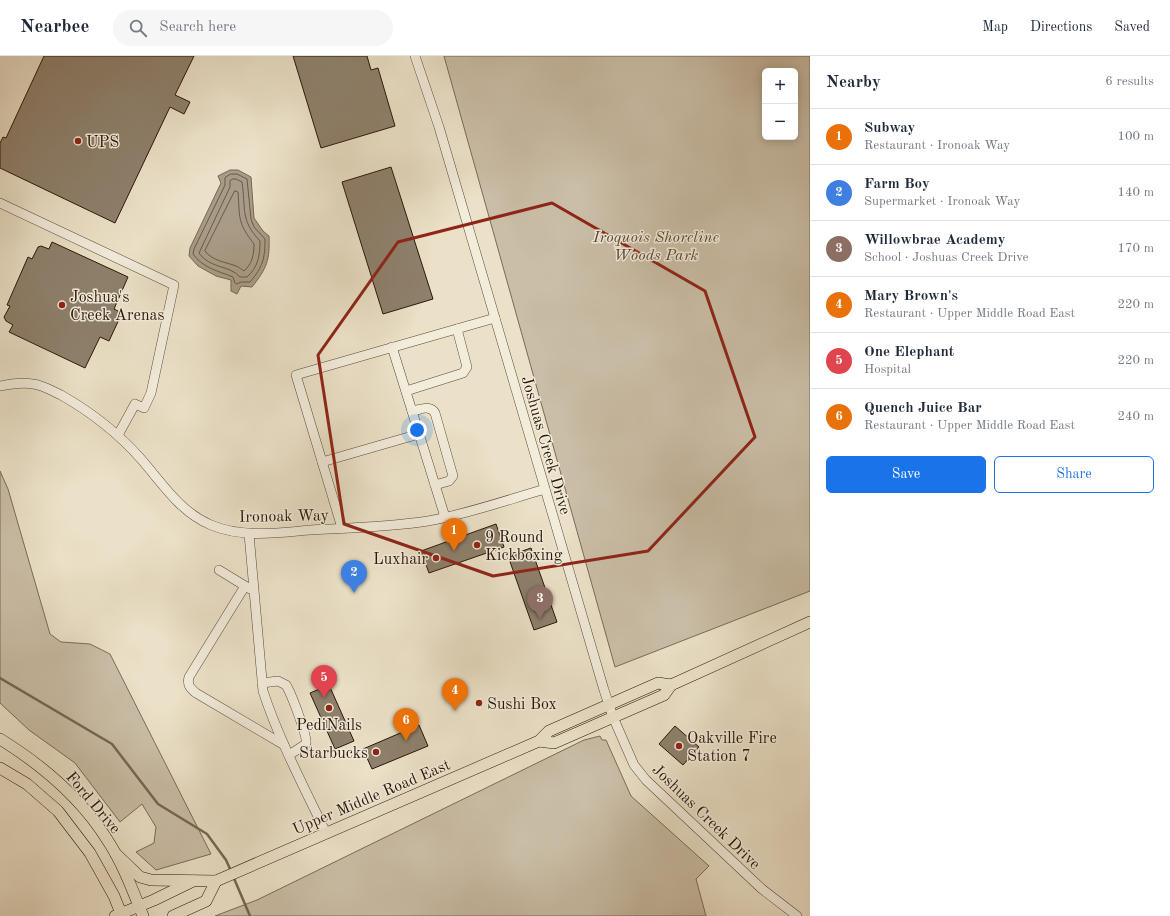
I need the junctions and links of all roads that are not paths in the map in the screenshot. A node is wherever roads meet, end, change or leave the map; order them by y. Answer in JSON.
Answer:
{"nodes":[{"id":1,"x":415,"y":56,"type":"edge"},
{"id":2,"x":0,"y":203,"type":"edge"},
{"id":3,"x":494,"y":318,"type":"junction"},
{"id":4,"x":457,"y":329,"type":"junction"},
{"id":5,"x":392,"y":347,"type":"junction"},
{"id":6,"x":0,"y":386,"type":"edge"},
{"id":7,"x":406,"y":390,"type":"junction"},
{"id":8,"x":412,"y":412,"type":"junction"},
{"id":9,"x":419,"y":434,"type":"junction"},
{"id":10,"x":118,"y":435,"type":"junction"},
{"id":11,"x":322,"y":462,"type":"junction"},
{"id":12,"x":435,"y":485,"type":"junction"},
{"id":13,"x":545,"y":489,"type":"junction"},
{"id":14,"x":445,"y":517,"type":"junction"},
{"id":15,"x":342,"y":528,"type":"junction"},
{"id":16,"x":249,"y":534,"type":"junction"},
{"id":17,"x":219,"y":570,"type":"dead end"},
{"id":18,"x":245,"y":586,"type":"junction"},
{"id":19,"x":255,"y":591,"type":"junction"},
{"id":20,"x":810,"y":622,"type":"edge"},
{"id":21,"x":262,"y":683,"type":"junction"},
{"id":22,"x":671,"y":685,"type":"junction"},
{"id":23,"x":608,"y":705,"type":"junction"},
{"id":24,"x":613,"y":717,"type":"junction"},
{"id":25,"x":0,"y":739,"type":"edge"},
{"id":26,"x":539,"y":741,"type":"junction"},
{"id":27,"x":284,"y":745,"type":"junction"},
{"id":28,"x":289,"y":755,"type":"junction"},
{"id":29,"x":0,"y":768,"type":"edge"},
{"id":30,"x":326,"y":833,"type":"junction"},
{"id":31,"x":116,"y":854,"type":"junction"},
{"id":32,"x":196,"y":880,"type":"junction"},
{"id":33,"x":218,"y":880,"type":"junction"},
{"id":34,"x":141,"y":911,"type":"edge"},
{"id":35,"x":119,"y":915,"type":"edge"},
{"id":36,"x":173,"y":916,"type":"edge"},
{"id":37,"x":797,"y":916,"type":"edge"}],
"edges":[{"from":1,"to":3,"type":"street","name":"Joshuas Creek Drive"},
{"from":2,"to":10,"type":"street"},
{"from":3,"to":4,"type":"street"},
{"from":3,"to":13,"type":"street","name":"Joshuas Creek Drive"},
{"from":4,"to":5,"type":"street"},
{"from":4,"to":7,"type":"street"},
{"from":5,"to":7,"type":"street"},
{"from":5,"to":11,"type":"street"},
{"from":6,"to":10,"type":"street","name":"Ironoak Way"},
{"from":7,"to":8,"type":"street"},
{"from":8,"to":9,"type":"street"},
{"from":8,"to":12,"type":"street"},
{"from":9,"to":11,"type":"street"},
{"from":9,"to":12,"type":"street"},
{"from":10,"to":16,"type":"street","name":"Ironoak Way"},
{"from":11,"to":15,"type":"street"},
{"from":12,"to":14,"type":"street"},
{"from":13,"to":14,"type":"street","name":"Ironoak Way"},
{"from":13,"to":23,"type":"street","name":"Joshuas Creek Drive"},
{"from":14,"to":15,"type":"street","name":"Ironoak Way"},
{"from":15,"to":16,"type":"street","name":"Ironoak Way"},
{"from":16,"to":19,"type":"street"},
{"from":17,"to":18,"type":"street"},
{"from":18,"to":19,"type":"street"},
{"from":18,"to":27,"type":"street"},
{"from":19,"to":21,"type":"street"},
{"from":20,"to":22,"type":"main road","name":"Upper Middle Road East"},
{"from":21,"to":27,"type":"street"},
{"from":21,"to":28,"type":"street"},
{"from":22,"to":23,"type":"main road","name":"Upper Middle Road East"},
{"from":22,"to":24,"type":"main road","name":"Upper Middle Road East"},
{"from":23,"to":24,"type":"street","name":"Joshuas Creek Drive"},
{"from":23,"to":26,"type":"main road","name":"Upper Middle Road East"},
{"from":24,"to":26,"type":"main road","name":"Upper Middle Road East"},
{"from":24,"to":37,"type":"street","name":"Joshuas Creek Drive"},
{"from":25,"to":31,"type":"main road","name":"Ford Drive"},
{"from":26,"to":30,"type":"main road","name":"Upper Middle Road East"},
{"from":27,"to":28,"type":"street"},
{"from":28,"to":30,"type":"street"},
{"from":29,"to":35,"type":"main road"},
{"from":30,"to":33,"type":"main road","name":"Upper Middle Road East"},
{"from":31,"to":32,"type":"main road"},
{"from":31,"to":34,"type":"main road","name":"Ford Drive"},
{"from":32,"to":33,"type":"main road","name":"Upper Middle Road East"},
{"from":32,"to":34,"type":"main road","name":"Upper Middle Road East"},
{"from":33,"to":36,"type":"main road"},
{"from":34,"to":35,"type":"main road","name":"Upper Middle Road East"}]}
